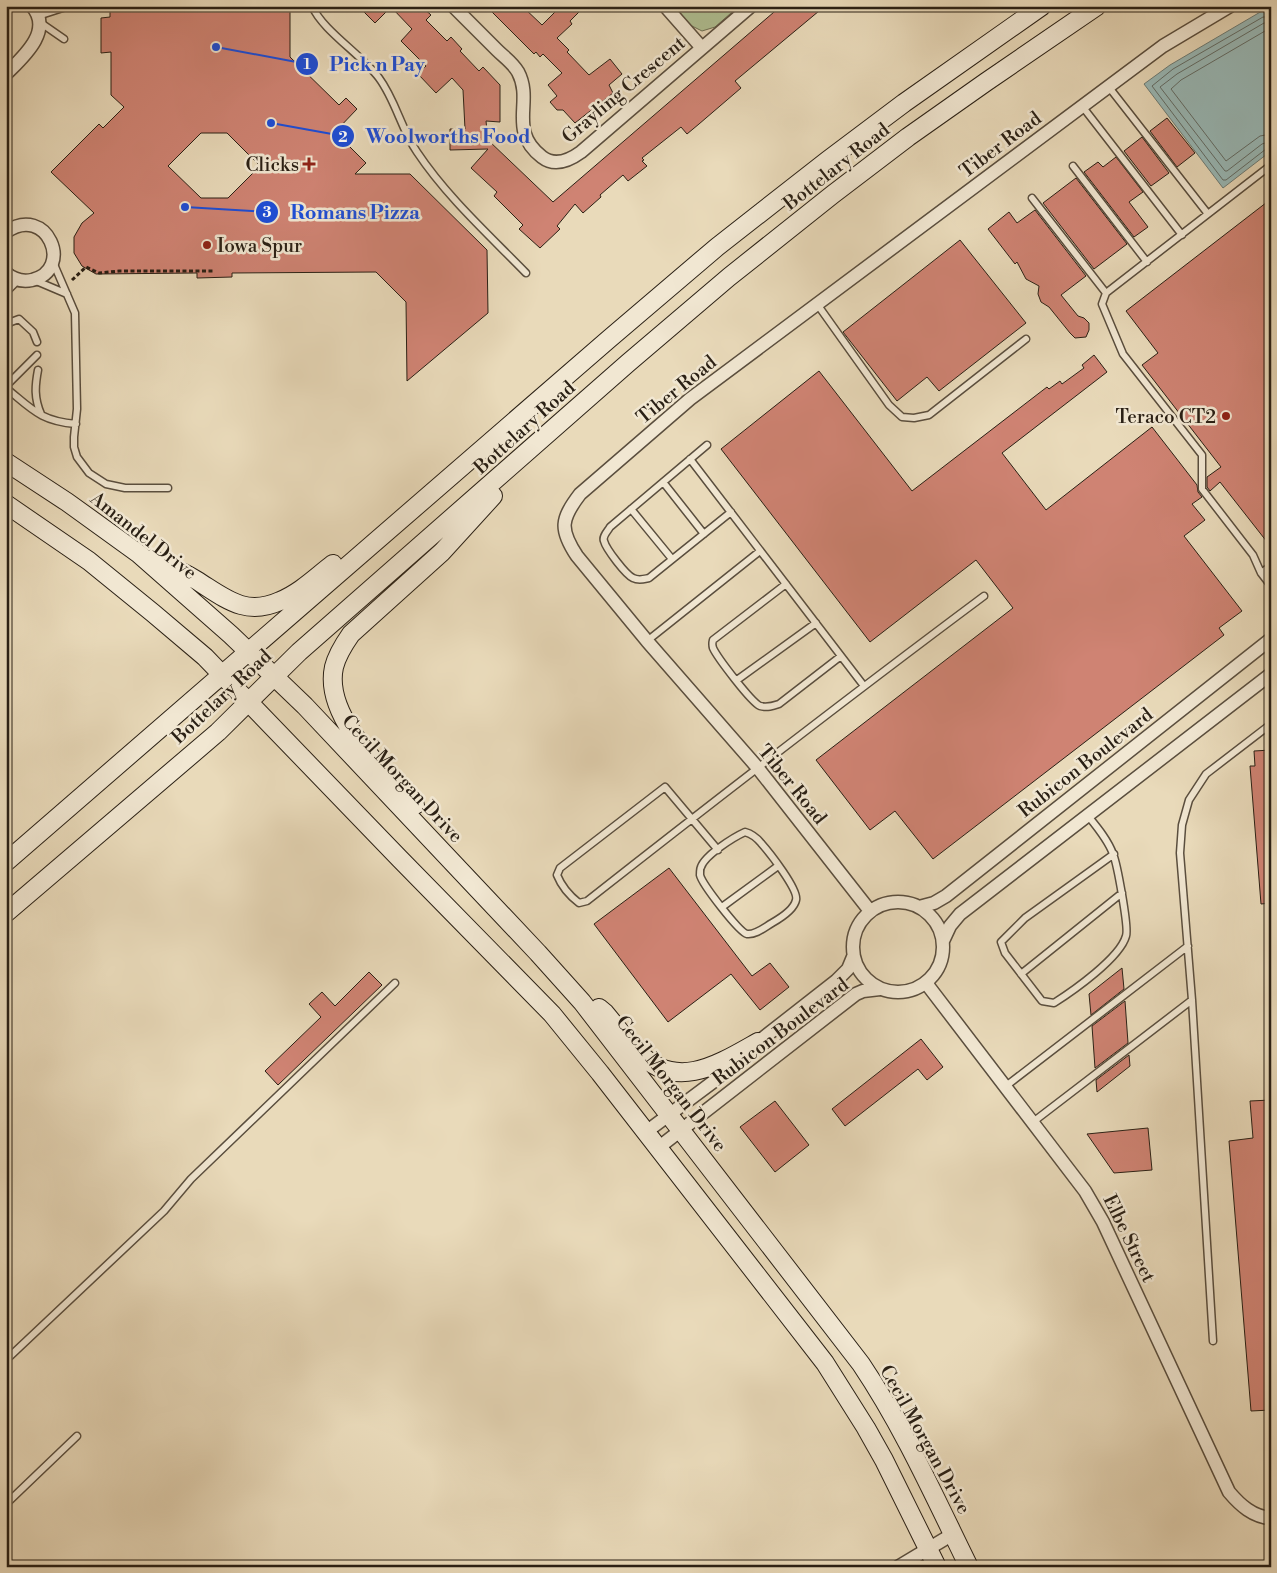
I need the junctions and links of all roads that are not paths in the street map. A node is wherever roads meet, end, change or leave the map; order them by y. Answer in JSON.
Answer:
{"nodes":[{"id":1,"x":69,"y":6,"type":"edge"},
{"id":2,"x":312,"y":6,"type":"edge"},
{"id":3,"x":453,"y":6,"type":"edge"},
{"id":4,"x":665,"y":6,"type":"edge"},
{"id":5,"x":751,"y":6,"type":"edge"},
{"id":6,"x":1042,"y":6,"type":"edge"},
{"id":7,"x":1097,"y":6,"type":"edge"},
{"id":8,"x":1230,"y":6,"type":"edge"},
{"id":9,"x":36,"y":14,"type":"edge"},
{"id":10,"x":64,"y":39,"type":"dead end"},
{"id":11,"x":702,"y":48,"type":"junction"},
{"id":12,"x":6,"y":74,"type":"edge"},
{"id":13,"x":1108,"y":86,"type":"junction"},
{"id":14,"x":1082,"y":106,"type":"junction"},
{"id":15,"x":1271,"y":164,"type":"edge"},
{"id":16,"x":1073,"y":166,"type":"dead end"},
{"id":17,"x":1032,"y":198,"type":"dead end"},
{"id":18,"x":1208,"y":214,"type":"junction"},
{"id":19,"x":9,"y":227,"type":"edge"},
{"id":20,"x":1182,"y":235,"type":"junction"},
{"id":21,"x":53,"y":261,"type":"junction"},
{"id":22,"x":1147,"y":262,"type":"junction"},
{"id":23,"x":526,"y":273,"type":"dead end"},
{"id":24,"x":9,"y":280,"type":"edge"},
{"id":25,"x":34,"y":280,"type":"junction"},
{"id":26,"x":1106,"y":293,"type":"junction"},
{"id":27,"x":67,"y":294,"type":"junction"},
{"id":28,"x":817,"y":304,"type":"junction"},
{"id":29,"x":6,"y":326,"type":"edge"},
{"id":30,"x":1026,"y":339,"type":"dead end"},
{"id":31,"x":37,"y":342,"type":"dead end"},
{"id":32,"x":37,"y":354,"type":"dead end"},
{"id":33,"x":38,"y":370,"type":"dead end"},
{"id":34,"x":6,"y":387,"type":"edge"},
{"id":35,"x":42,"y":415,"type":"junction"},
{"id":36,"x":76,"y":424,"type":"junction"},
{"id":37,"x":551,"y":433,"type":"junction"},
{"id":38,"x":707,"y":445,"type":"dead end"},
{"id":39,"x":690,"y":459,"type":"junction"},
{"id":40,"x":6,"y":462,"type":"edge"},
{"id":41,"x":663,"y":482,"type":"junction"},
{"id":42,"x":168,"y":488,"type":"dead end"},
{"id":43,"x":6,"y":504,"type":"edge"},
{"id":44,"x":417,"y":506,"type":"junction"},
{"id":45,"x":631,"y":510,"type":"junction"},
{"id":46,"x":731,"y":512,"type":"junction"},
{"id":47,"x":704,"y":534,"type":"junction"},
{"id":48,"x":760,"y":550,"type":"junction"},
{"id":49,"x":139,"y":554,"type":"junction"},
{"id":50,"x":672,"y":559,"type":"junction"},
{"id":51,"x":1271,"y":566,"type":"edge"},
{"id":52,"x":1262,"y":573,"type":"junction"},
{"id":53,"x":786,"y":584,"type":"junction"},
{"id":54,"x":1271,"y":586,"type":"edge"},
{"id":55,"x":984,"y":596,"type":"dead end"},
{"id":56,"x":816,"y":623,"type":"junction"},
{"id":57,"x":1271,"y":639,"type":"edge"},
{"id":58,"x":646,"y":642,"type":"junction"},
{"id":59,"x":248,"y":652,"type":"junction"},
{"id":60,"x":841,"y":656,"type":"junction"},
{"id":61,"x":222,"y":674,"type":"junction"},
{"id":62,"x":1271,"y":674,"type":"edge"},
{"id":63,"x":274,"y":676,"type":"junction"},
{"id":64,"x":737,"y":680,"type":"junction"},
{"id":65,"x":864,"y":686,"type":"junction"},
{"id":66,"x":249,"y":702,"type":"junction"},
{"id":67,"x":1271,"y":724,"type":"edge"},
{"id":68,"x":757,"y":767,"type":"junction"},
{"id":69,"x":1088,"y":816,"type":"junction"},
{"id":70,"x":691,"y":819,"type":"junction"},
{"id":71,"x":718,"y":850,"type":"junction"},
{"id":72,"x":1114,"y":854,"type":"junction"},
{"id":73,"x":6,"y":862,"type":"edge"},
{"id":74,"x":778,"y":866,"type":"junction"},
{"id":75,"x":1122,"y":893,"type":"junction"},
{"id":76,"x":920,"y":906,"type":"junction"},
{"id":77,"x":722,"y":907,"type":"junction"},
{"id":78,"x":870,"y":911,"type":"junction"},
{"id":79,"x":6,"y":913,"type":"edge"},
{"id":80,"x":507,"y":920,"type":"junction"},
{"id":81,"x":943,"y":941,"type":"junction"},
{"id":82,"x":1188,"y":946,"type":"junction"},
{"id":83,"x":853,"y":957,"type":"junction"},
{"id":84,"x":1021,"y":974,"type":"junction"},
{"id":85,"x":561,"y":977,"type":"junction"},
{"id":86,"x":395,"y":983,"type":"dead end"},
{"id":87,"x":926,"y":983,"type":"junction"},
{"id":88,"x":880,"y":989,"type":"junction"},
{"id":89,"x":1192,"y":1000,"type":"junction"},
{"id":90,"x":758,"y":1042,"type":"junction"},
{"id":91,"x":1006,"y":1086,"type":"junction"},
{"id":92,"x":670,"y":1114,"type":"junction"},
{"id":93,"x":1033,"y":1122,"type":"junction"},
{"id":94,"x":681,"y":1130,"type":"junction"},
{"id":95,"x":646,"y":1132,"type":"junction"},
{"id":96,"x":658,"y":1148,"type":"junction"},
{"id":97,"x":1213,"y":1341,"type":"dead end"},
{"id":98,"x":6,"y":1360,"type":"edge"},
{"id":99,"x":77,"y":1436,"type":"dead end"},
{"id":100,"x":6,"y":1504,"type":"edge"},
{"id":101,"x":1271,"y":1518,"type":"edge"},
{"id":102,"x":953,"y":1534,"type":"junction"},
{"id":103,"x":928,"y":1548,"type":"junction"},
{"id":104,"x":898,"y":1567,"type":"edge"},
{"id":105,"x":937,"y":1567,"type":"edge"},
{"id":106,"x":969,"y":1567,"type":"edge"}],
"edges":[{"from":1,"to":9,"type":"lane"},
{"from":2,"to":23,"type":"lane"},
{"from":3,"to":11,"type":"street","name":"Grayling Crescent"},
{"from":4,"to":11,"type":"street"},
{"from":5,"to":11,"type":"street","name":"Grayling Crescent"},
{"from":6,"to":44,"type":"main road","name":"Bottelary Road"},
{"from":7,"to":37,"type":"main road","name":"Bottelary Road"},
{"from":8,"to":13,"type":"street","name":"Tiber Road"},
{"from":9,"to":10,"type":"lane"},
{"from":9,"to":12,"type":"street"},
{"from":13,"to":14,"type":"street","name":"Tiber Road"},
{"from":13,"to":18,"type":"lane"},
{"from":14,"to":20,"type":"lane"},
{"from":14,"to":28,"type":"street","name":"Tiber Road"},
{"from":15,"to":18,"type":"lane"},
{"from":16,"to":22,"type":"lane"},
{"from":17,"to":26,"type":"lane"},
{"from":18,"to":20,"type":"lane"},
{"from":19,"to":21,"type":"street"},
{"from":20,"to":22,"type":"lane"},
{"from":21,"to":25,"type":"street"},
{"from":21,"to":27,"type":"lane"},
{"from":22,"to":26,"type":"lane"},
{"from":24,"to":25,"type":"street"},
{"from":25,"to":27,"type":"lane"},
{"from":26,"to":52,"type":"lane"},
{"from":27,"to":36,"type":"lane"},
{"from":28,"to":30,"type":"lane"},
{"from":28,"to":58,"type":"street","name":"Tiber Road"},
{"from":29,"to":31,"type":"lane"},
{"from":32,"to":34,"type":"lane"},
{"from":33,"to":35,"type":"lane"},
{"from":34,"to":35,"type":"lane"},
{"from":35,"to":36,"type":"lane"},
{"from":36,"to":42,"type":"lane"},
{"from":37,"to":63,"type":"main road","name":"Bottelary Road"},
{"from":37,"to":80,"type":"main road"},
{"from":38,"to":39,"type":"lane"},
{"from":39,"to":41,"type":"lane"},
{"from":39,"to":46,"type":"lane"},
{"from":40,"to":49,"type":"main road","name":"Amandel Drive"},
{"from":41,"to":45,"type":"lane"},
{"from":41,"to":47,"type":"lane"},
{"from":43,"to":61,"type":"main road"},
{"from":44,"to":49,"type":"main road"},
{"from":44,"to":59,"type":"main road","name":"Bottelary Road"},
{"from":45,"to":50,"type":"lane"},
{"from":45,"to":50,"type":"lane"},
{"from":46,"to":47,"type":"lane"},
{"from":46,"to":48,"type":"lane"},
{"from":47,"to":50,"type":"lane"},
{"from":48,"to":53,"type":"lane"},
{"from":48,"to":58,"type":"lane"},
{"from":49,"to":59,"type":"main road","name":"Amandel Drive"},
{"from":51,"to":52,"type":"lane"},
{"from":52,"to":54,"type":"lane"},
{"from":53,"to":56,"type":"lane"},
{"from":53,"to":64,"type":"lane"},
{"from":55,"to":65,"type":"lane"},
{"from":56,"to":60,"type":"lane"},
{"from":56,"to":64,"type":"lane"},
{"from":57,"to":76,"type":"street","name":"Rubicon Boulevard"},
{"from":58,"to":68,"type":"street","name":"Tiber Road"},
{"from":59,"to":61,"type":"main road","name":"Bottelary Road"},
{"from":59,"to":63,"type":"main road","name":"Amandel Drive"},
{"from":60,"to":64,"type":"lane"},
{"from":60,"to":65,"type":"lane"},
{"from":61,"to":66,"type":"main road"},
{"from":61,"to":73,"type":"main road","name":"Bottelary Road"},
{"from":62,"to":69,"type":"street"},
{"from":63,"to":66,"type":"main road","name":"Bottelary Road"},
{"from":63,"to":80,"type":"main road","name":"Cecil Morgan Drive"},
{"from":65,"to":68,"type":"lane"},
{"from":66,"to":79,"type":"main road","name":"Bottelary Road"},
{"from":66,"to":95,"type":"main road"},
{"from":67,"to":82,"type":"lane"},
{"from":68,"to":70,"type":"lane"},
{"from":68,"to":78,"type":"street","name":"Tiber Road"},
{"from":69,"to":72,"type":"lane"},
{"from":69,"to":81,"type":"street"},
{"from":70,"to":70,"type":"lane"},
{"from":70,"to":71,"type":"lane"},
{"from":71,"to":74,"type":"lane"},
{"from":71,"to":77,"type":"lane"},
{"from":72,"to":75,"type":"lane"},
{"from":72,"to":84,"type":"lane"},
{"from":74,"to":77,"type":"lane"},
{"from":74,"to":77,"type":"lane"},
{"from":75,"to":84,"type":"lane"},
{"from":75,"to":84,"type":"lane"},
{"from":76,"to":78,"type":"street"},
{"from":76,"to":81,"type":"street"},
{"from":78,"to":83,"type":"street"},
{"from":80,"to":85,"type":"main road","name":"Cecil Morgan Drive"},
{"from":81,"to":87,"type":"street"},
{"from":82,"to":89,"type":"lane"},
{"from":82,"to":91,"type":"lane"},
{"from":83,"to":88,"type":"street"},
{"from":83,"to":90,"type":"street","name":"Rubicon Boulevard"},
{"from":85,"to":90,"type":"main road"},
{"from":85,"to":92,"type":"main road","name":"Cecil Morgan Drive"},
{"from":86,"to":98,"type":"lane"},
{"from":87,"to":88,"type":"street"},
{"from":87,"to":91,"type":"street","name":"Elbe Street"},
{"from":88,"to":94,"type":"street","name":"Rubicon Boulevard"},
{"from":89,"to":93,"type":"lane"},
{"from":89,"to":97,"type":"lane"},
{"from":90,"to":92,"type":"street","name":"Rubicon Boulevard"},
{"from":91,"to":93,"type":"street","name":"Elbe Street"},
{"from":92,"to":94,"type":"main road","name":"Cecil Morgan Drive"},
{"from":92,"to":95,"type":"street","name":"Rubicon Boulevard"},
{"from":93,"to":101,"type":"street","name":"Elbe Street"},
{"from":94,"to":96,"type":"street","name":"Rubicon Boulevard"},
{"from":94,"to":102,"type":"main road","name":"Cecil Morgan Drive"},
{"from":95,"to":96,"type":"main road"},
{"from":96,"to":103,"type":"main road"},
{"from":99,"to":100,"type":"lane"},
{"from":102,"to":103,"type":"street"},
{"from":102,"to":106,"type":"main road","name":"Cecil Morgan Drive"},
{"from":103,"to":104,"type":"street"},
{"from":103,"to":105,"type":"main road"}]}
